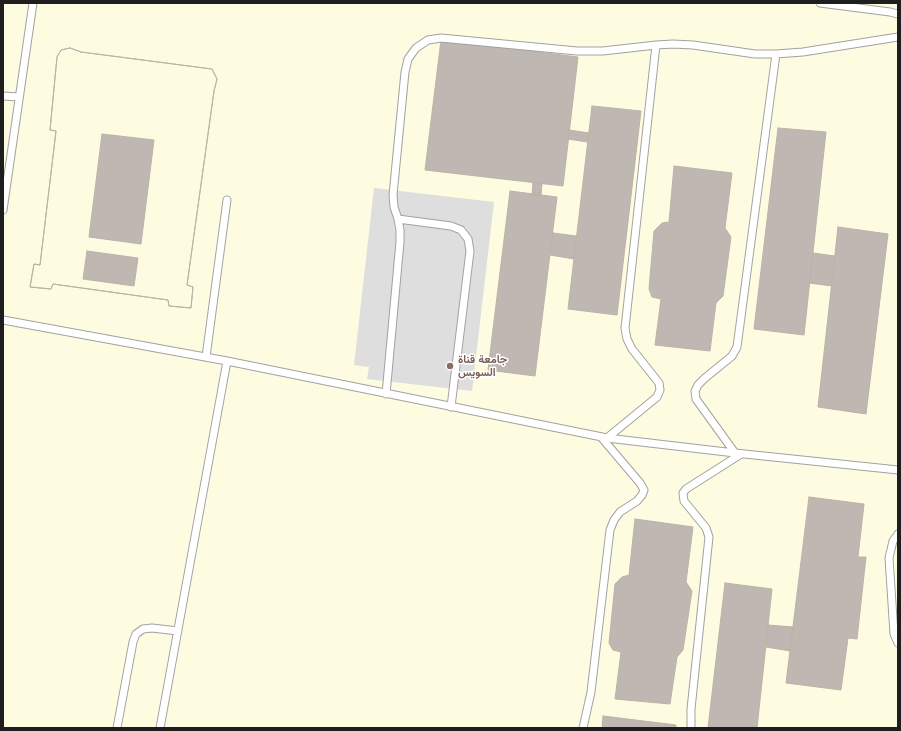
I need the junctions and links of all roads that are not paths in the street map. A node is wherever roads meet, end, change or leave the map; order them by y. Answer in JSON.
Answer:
{"nodes":[{"id":1,"x":33,"y":3,"type":"edge"},
{"id":2,"x":820,"y":3,"type":"edge"},
{"id":3,"x":898,"y":14,"type":"edge"},
{"id":4,"x":898,"y":37,"type":"edge"},
{"id":5,"x":656,"y":45,"type":"junction"},
{"id":6,"x":776,"y":54,"type":"junction"},
{"id":7,"x":3,"y":96,"type":"edge"},
{"id":8,"x":19,"y":98,"type":"junction"},
{"id":9,"x":227,"y":200,"type":"dead end"},
{"id":10,"x":3,"y":210,"type":"edge"},
{"id":11,"x":398,"y":219,"type":"junction"},
{"id":12,"x":3,"y":320,"type":"edge"},
{"id":13,"x":206,"y":357,"type":"junction"},
{"id":14,"x":226,"y":360,"type":"junction"},
{"id":15,"x":386,"y":394,"type":"junction"},
{"id":16,"x":451,"y":406,"type":"junction"},
{"id":17,"x":604,"y":438,"type":"junction"},
{"id":18,"x":738,"y":453,"type":"junction"},
{"id":19,"x":898,"y":470,"type":"edge"},
{"id":20,"x":898,"y":534,"type":"edge"},
{"id":21,"x":178,"y":631,"type":"junction"},
{"id":22,"x":898,"y":642,"type":"edge"},
{"id":23,"x":117,"y":728,"type":"edge"},
{"id":24,"x":160,"y":728,"type":"edge"},
{"id":25,"x":583,"y":728,"type":"edge"},
{"id":26,"x":691,"y":728,"type":"edge"}],
"edges":[{"from":1,"to":8,"type":"lane"},
{"from":2,"to":3,"type":"lane"},
{"from":4,"to":6,"type":"lane"},
{"from":5,"to":6,"type":"lane"},
{"from":5,"to":11,"type":"lane"},
{"from":5,"to":17,"type":"lane"},
{"from":6,"to":18,"type":"lane"},
{"from":7,"to":8,"type":"lane"},
{"from":8,"to":10,"type":"lane"},
{"from":9,"to":13,"type":"lane"},
{"from":11,"to":15,"type":"lane"},
{"from":11,"to":16,"type":"lane"},
{"from":12,"to":13,"type":"lane"},
{"from":13,"to":14,"type":"lane"},
{"from":14,"to":15,"type":"lane"},
{"from":14,"to":21,"type":"lane"},
{"from":15,"to":16,"type":"lane"},
{"from":16,"to":17,"type":"lane"},
{"from":17,"to":18,"type":"lane"},
{"from":17,"to":25,"type":"lane"},
{"from":18,"to":19,"type":"lane"},
{"from":18,"to":26,"type":"lane"},
{"from":20,"to":22,"type":"lane"},
{"from":21,"to":23,"type":"lane"},
{"from":21,"to":24,"type":"lane"}]}
